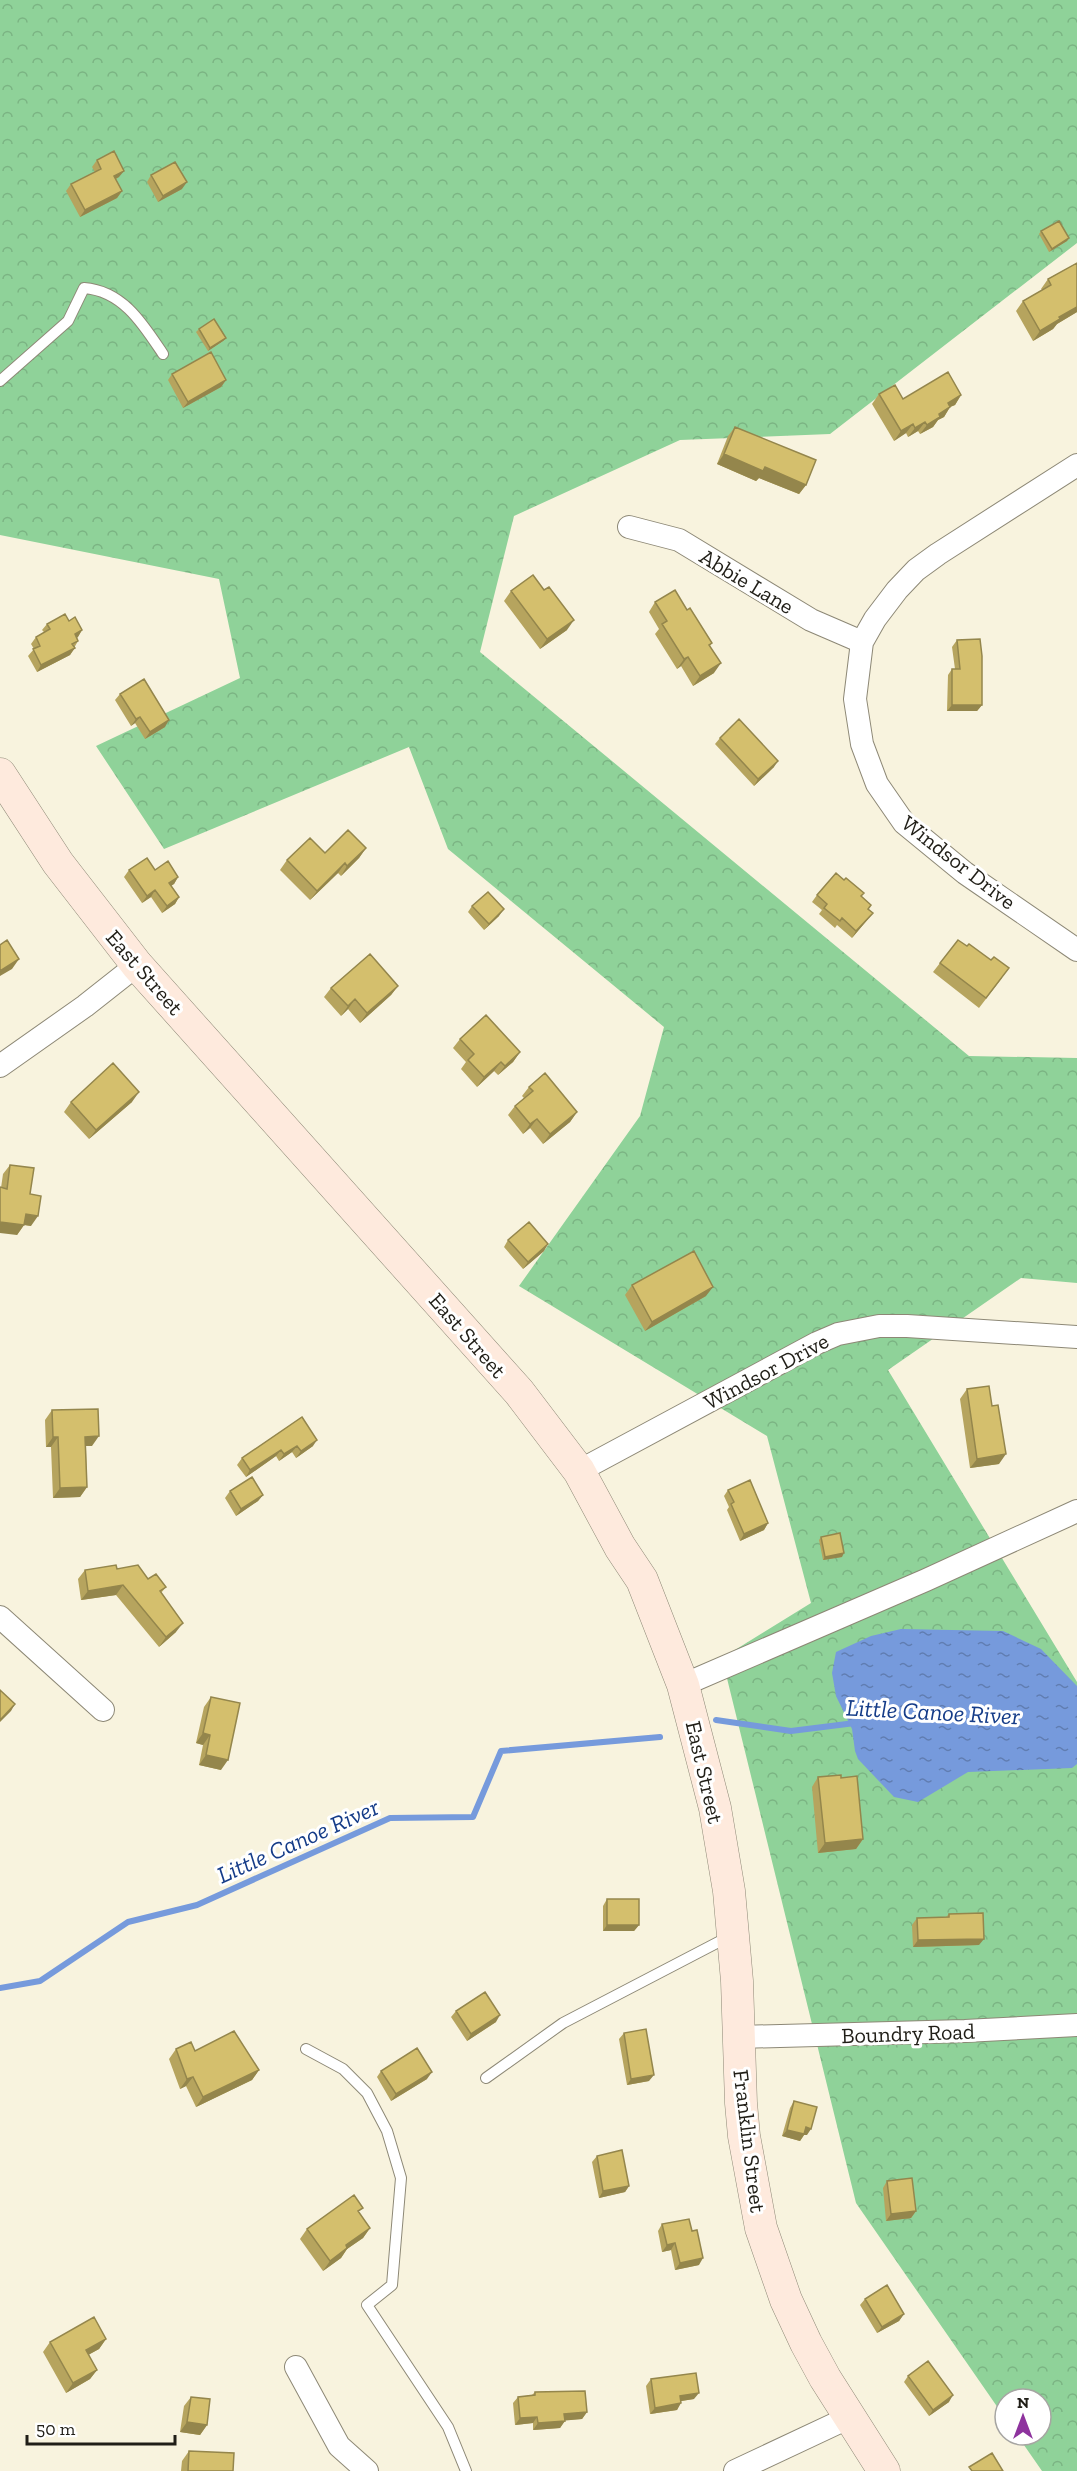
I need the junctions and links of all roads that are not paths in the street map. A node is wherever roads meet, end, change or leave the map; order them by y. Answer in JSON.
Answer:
{"nodes":[{"id":1,"x":163,"y":354,"type":"dead end"},
{"id":2,"x":0,"y":381,"type":"edge"},
{"id":3,"x":1077,"y":465,"type":"edge"},
{"id":4,"x":629,"y":527,"type":"dead end"},
{"id":5,"x":862,"y":642,"type":"junction"},
{"id":6,"x":0,"y":774,"type":"edge"},
{"id":7,"x":1077,"y":950,"type":"edge"},
{"id":8,"x":137,"y":965,"type":"junction"},
{"id":9,"x":0,"y":1066,"type":"edge"},
{"id":10,"x":1077,"y":1337,"type":"edge"},
{"id":11,"x":579,"y":1472,"type":"junction"},
{"id":12,"x":1077,"y":1510,"type":"edge"},
{"id":13,"x":0,"y":1617,"type":"edge"},
{"id":14,"x":683,"y":1685,"type":"junction"},
{"id":15,"x":103,"y":1710,"type":"dead end"},
{"id":16,"x":733,"y":1934,"type":"junction"},
{"id":17,"x":737,"y":1996,"type":"joint"},
{"id":18,"x":1077,"y":2025,"type":"edge"},
{"id":19,"x":739,"y":2037,"type":"junction"},
{"id":20,"x":306,"y":2049,"type":"dead end"},
{"id":21,"x":486,"y":2078,"type":"dead end"},
{"id":22,"x":296,"y":2367,"type":"dead end"},
{"id":23,"x":850,"y":2417,"type":"junction"},
{"id":24,"x":367,"y":2471,"type":"edge"},
{"id":25,"x":466,"y":2471,"type":"edge"},
{"id":26,"x":735,"y":2471,"type":"edge"},
{"id":27,"x":884,"y":2471,"type":"edge"}],
"edges":[{"from":1,"to":2,"type":"lane"},
{"from":3,"to":5,"type":"street","name":"Windsor Drive"},
{"from":4,"to":5,"type":"street","name":"Abbie Lane"},
{"from":5,"to":7,"type":"street","name":"Windsor Drive"},
{"from":6,"to":8,"type":"street","name":"East Street"},
{"from":8,"to":9,"type":"street"},
{"from":8,"to":11,"type":"street","name":"East Street"},
{"from":10,"to":11,"type":"street","name":"Windsor Drive"},
{"from":11,"to":14,"type":"street","name":"East Street"},
{"from":12,"to":14,"type":"street"},
{"from":13,"to":15,"type":"street"},
{"from":14,"to":16,"type":"street","name":"East Street"},
{"from":16,"to":17,"type":"street","name":"East Street"},
{"from":16,"to":21,"type":"lane"},
{"from":17,"to":19,"type":"street","name":"Franklin Street"},
{"from":18,"to":19,"type":"street","name":"Boundry Road"},
{"from":19,"to":23,"type":"street","name":"Franklin Street"},
{"from":20,"to":25,"type":"lane"},
{"from":22,"to":24,"type":"street"},
{"from":23,"to":26,"type":"street"},
{"from":23,"to":27,"type":"street","name":"Franklin Street"}]}
